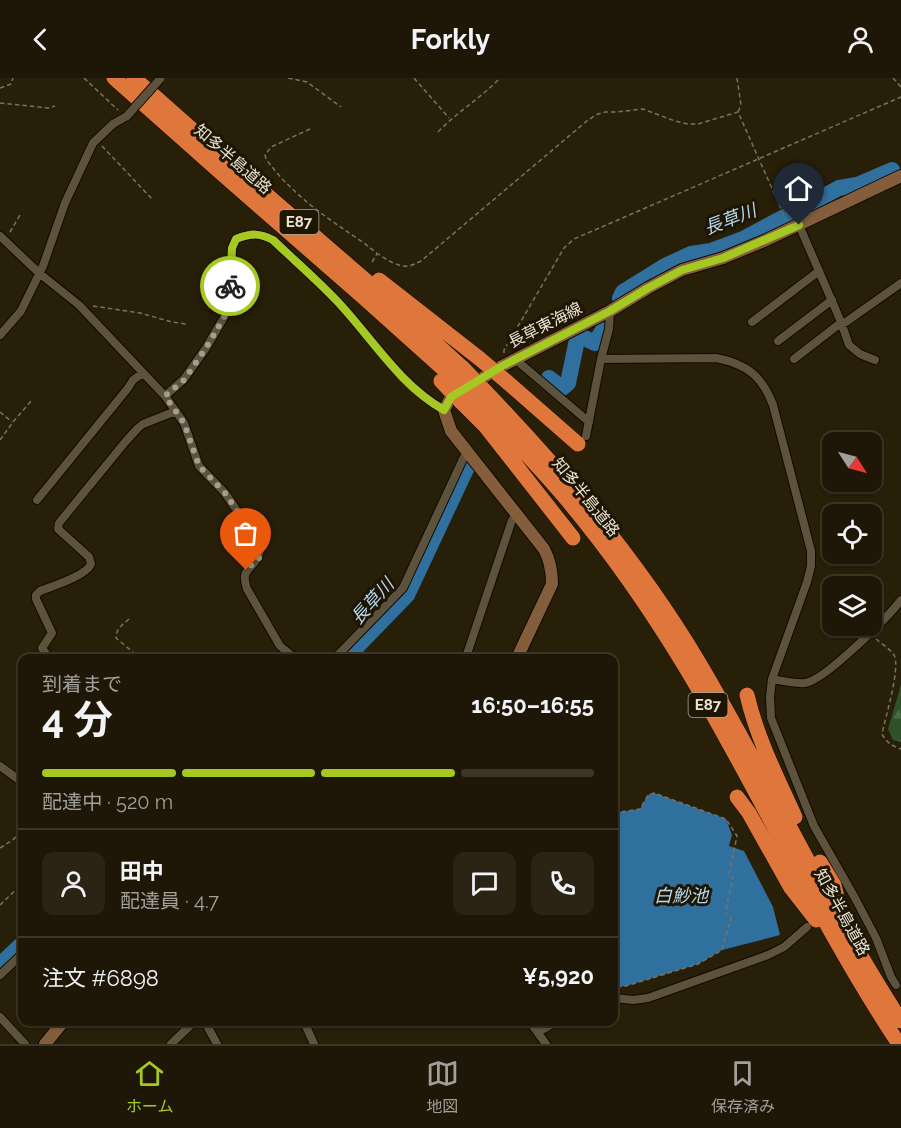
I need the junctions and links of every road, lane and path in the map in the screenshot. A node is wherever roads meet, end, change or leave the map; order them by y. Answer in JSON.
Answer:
{"nodes":[{"id":1,"x":13,"y":78,"type":"edge"},
{"id":2,"x":84,"y":78,"type":"edge"},
{"id":3,"x":114,"y":78,"type":"edge"},
{"id":4,"x":135,"y":78,"type":"edge"},
{"id":5,"x":288,"y":78,"type":"edge"},
{"id":6,"x":414,"y":78,"type":"edge"},
{"id":7,"x":500,"y":78,"type":"edge"},
{"id":8,"x":737,"y":78,"type":"edge"},
{"id":9,"x":893,"y":78,"type":"edge"},
{"id":10,"x":161,"y":79,"type":"edge"},
{"id":11,"x":901,"y":87,"type":"edge"},
{"id":12,"x":0,"y":88,"type":"edge"},
{"id":13,"x":901,"y":97,"type":"edge"},
{"id":14,"x":0,"y":103,"type":"edge"},
{"id":15,"x":55,"y":106,"type":"dead end"},
{"id":16,"x":341,"y":106,"type":"dead end"},
{"id":17,"x":738,"y":112,"type":"junction"},
{"id":18,"x":125,"y":117,"type":"junction"},
{"id":19,"x":450,"y":119,"type":"junction"},
{"id":20,"x":310,"y":129,"type":"dead end"},
{"id":21,"x":438,"y":132,"type":"dead end"},
{"id":22,"x":96,"y":140,"type":"junction"},
{"id":23,"x":758,"y":159,"type":"junction"},
{"id":24,"x":901,"y":176,"type":"edge"},
{"id":25,"x":153,"y":200,"type":"dead end"},
{"id":26,"x":20,"y":215,"type":"dead end"},
{"id":27,"x":794,"y":227,"type":"junction"},
{"id":28,"x":313,"y":234,"type":"junction"},
{"id":29,"x":3,"y":238,"type":"edge"},
{"id":30,"x":378,"y":253,"type":"junction"},
{"id":31,"x":372,"y":262,"type":"dead end"},
{"id":32,"x":819,"y":271,"type":"junction"},
{"id":33,"x":39,"y":273,"type":"junction"},
{"id":34,"x":901,"y":283,"type":"edge"},
{"id":35,"x":832,"y":300,"type":"junction"},
{"id":36,"x":79,"y":304,"type":"junction"},
{"id":37,"x":610,"y":311,"type":"junction"},
{"id":38,"x":752,"y":322,"type":"dead end"},
{"id":39,"x":842,"y":323,"type":"junction"},
{"id":40,"x":186,"y":324,"type":"dead end"},
{"id":41,"x":0,"y":335,"type":"edge"},
{"id":42,"x":778,"y":341,"type":"dead end"},
{"id":43,"x":515,"y":359,"type":"junction"},
{"id":44,"x":601,"y":359,"type":"junction"},
{"id":45,"x":794,"y":359,"type":"dead end"},
{"id":46,"x":875,"y":360,"type":"dead end"},
{"id":47,"x":143,"y":373,"type":"junction"},
{"id":48,"x":504,"y":373,"type":"junction"},
{"id":49,"x":452,"y":375,"type":"junction"},
{"id":50,"x":165,"y":396,"type":"junction"},
{"id":51,"x":473,"y":396,"type":"junction"},
{"id":52,"x":32,"y":400,"type":"dead end"},
{"id":53,"x":444,"y":410,"type":"junction"},
{"id":54,"x":176,"y":411,"type":"junction"},
{"id":55,"x":0,"y":412,"type":"edge"},
{"id":56,"x":13,"y":422,"type":"junction"},
{"id":57,"x":589,"y":422,"type":"junction"},
{"id":58,"x":0,"y":440,"type":"edge"},
{"id":59,"x":582,"y":440,"type":"joint"},
{"id":60,"x":468,"y":452,"type":"junction"},
{"id":61,"x":37,"y":500,"type":"dead end"},
{"id":62,"x":517,"y":515,"type":"junction"},
{"id":63,"x":573,"y":538,"type":"dead end"},
{"id":64,"x":901,"y":600,"type":"edge"},
{"id":65,"x":129,"y":619,"type":"dead end"},
{"id":66,"x":882,"y":622,"type":"edge"},
{"id":67,"x":866,"y":636,"type":"edge"},
{"id":68,"x":873,"y":636,"type":"edge"},
{"id":69,"x":46,"y":654,"type":"edge"},
{"id":70,"x":135,"y":654,"type":"edge"},
{"id":71,"x":290,"y":654,"type":"edge"},
{"id":72,"x":339,"y":654,"type":"edge"},
{"id":73,"x":467,"y":654,"type":"edge"},
{"id":74,"x":519,"y":654,"type":"edge"},
{"id":75,"x":772,"y":680,"type":"junction"},
{"id":76,"x":747,"y":695,"type":"dead end"},
{"id":77,"x":901,"y":749,"type":"edge"},
{"id":78,"x":0,"y":766,"type":"edge"},
{"id":79,"x":18,"y":779,"type":"edge"},
{"id":80,"x":737,"y":797,"type":"dead end"},
{"id":81,"x":618,"y":812,"type":"edge"},
{"id":82,"x":18,"y":833,"type":"edge"},
{"id":83,"x":0,"y":848,"type":"edge"},
{"id":84,"x":18,"y":888,"type":"edge"},
{"id":85,"x":855,"y":898,"type":"junction"},
{"id":86,"x":846,"y":903,"type":"dead end"},
{"id":87,"x":0,"y":905,"type":"edge"},
{"id":88,"x":807,"y":927,"type":"dead end"},
{"id":89,"x":845,"y":927,"type":"junction"},
{"id":90,"x":18,"y":958,"type":"edge"},
{"id":91,"x":0,"y":975,"type":"edge"},
{"id":92,"x":896,"y":985,"type":"dead end"},
{"id":93,"x":863,"y":986,"type":"junction"},
{"id":94,"x":618,"y":987,"type":"edge"},
{"id":95,"x":618,"y":998,"type":"edge"},
{"id":96,"x":0,"y":1017,"type":"edge"},
{"id":97,"x":901,"y":1022,"type":"edge"},
{"id":98,"x":60,"y":1026,"type":"edge"},
{"id":99,"x":190,"y":1026,"type":"edge"},
{"id":100,"x":207,"y":1026,"type":"edge"},
{"id":101,"x":306,"y":1026,"type":"edge"},
{"id":102,"x":533,"y":1026,"type":"edge"},
{"id":103,"x":548,"y":1026,"type":"edge"},
{"id":104,"x":537,"y":1032,"type":"junction"},
{"id":105,"x":25,"y":1044,"type":"edge"},
{"id":106,"x":45,"y":1044,"type":"edge"},
{"id":107,"x":171,"y":1044,"type":"edge"},
{"id":108,"x":217,"y":1044,"type":"edge"},
{"id":109,"x":314,"y":1044,"type":"edge"},
{"id":110,"x":546,"y":1044,"type":"edge"},
{"id":111,"x":899,"y":1044,"type":"edge"}],
"edges":[{"from":1,"to":12,"type":"path"},
{"from":2,"to":18,"type":"path"},
{"from":3,"to":49,"type":"highway","name":"知多半島道路","number":"E87"},
{"from":4,"to":28,"type":"highway","name":"知多半島道路","number":"E87"},
{"from":5,"to":16,"type":"path"},
{"from":6,"to":19,"type":"path"},
{"from":7,"to":19,"type":"path"},
{"from":8,"to":17,"type":"path"},
{"from":9,"to":11,"type":"path"},
{"from":10,"to":18,"type":"street","bridge":true},
{"from":13,"to":23,"type":"path"},
{"from":14,"to":15,"type":"path"},
{"from":17,"to":23,"type":"path"},
{"from":17,"to":30,"type":"path"},
{"from":18,"to":22,"type":"street"},
{"from":19,"to":21,"type":"path"},
{"from":20,"to":30,"type":"path"},
{"from":22,"to":25,"type":"path"},
{"from":22,"to":33,"type":"street"},
{"from":23,"to":27,"type":"path"},
{"from":23,"to":48,"type":"path"},
{"from":24,"to":27,"type":"main road","name":"長草東海線"},
{"from":26,"to":29,"type":"path"},
{"from":27,"to":32,"type":"street"},
{"from":27,"to":37,"type":"main road","name":"長草東海線"},
{"from":28,"to":48,"type":"highway","bridge":true},
{"from":28,"to":49,"type":"highway","name":"知多半島道路","number":"E87"},
{"from":29,"to":33,"type":"street"},
{"from":30,"to":31,"type":"path"},
{"from":32,"to":35,"type":"street"},
{"from":32,"to":38,"type":"street"},
{"from":33,"to":36,"type":"street"},
{"from":33,"to":41,"type":"street"},
{"from":34,"to":39,"type":"street"},
{"from":35,"to":39,"type":"street"},
{"from":35,"to":42,"type":"street"},
{"from":36,"to":40,"type":"path"},
{"from":36,"to":47,"type":"street"},
{"from":37,"to":43,"type":"main road","name":"長草東海線"},
{"from":37,"to":44,"type":"street"},
{"from":39,"to":45,"type":"street"},
{"from":39,"to":46,"type":"street"},
{"from":43,"to":48,"type":"main road","name":"長草東海線"},
{"from":43,"to":57,"type":"street"},
{"from":44,"to":57,"type":"street"},
{"from":44,"to":75,"type":"street"},
{"from":47,"to":50,"type":"street"},
{"from":47,"to":61,"type":"street"},
{"from":48,"to":53,"type":"main road","name":"長草東海線"},
{"from":48,"to":59,"type":"highway"},
{"from":49,"to":51,"type":"highway","name":"知多半島道路","number":"E87","bridge":true},
{"from":49,"to":51,"type":"highway","bridge":true},
{"from":50,"to":53,"type":"street"},
{"from":50,"to":54,"type":"street"},
{"from":51,"to":63,"type":"highway"},
{"from":51,"to":89,"type":"highway","name":"知多半島道路","number":"E87"},
{"from":51,"to":93,"type":"highway","name":"知多半島道路","number":"E87"},
{"from":52,"to":56,"type":"path"},
{"from":53,"to":60,"type":"main road"},
{"from":54,"to":69,"type":"street"},
{"from":54,"to":71,"type":"street"},
{"from":55,"to":56,"type":"path"},
{"from":56,"to":58,"type":"path"},
{"from":57,"to":59,"type":"street"},
{"from":60,"to":62,"type":"main road"},
{"from":60,"to":72,"type":"street"},
{"from":62,"to":73,"type":"street"},
{"from":62,"to":74,"type":"main road"},
{"from":64,"to":66,"type":"street"},
{"from":65,"to":70,"type":"path"},
{"from":67,"to":75,"type":"street"},
{"from":68,"to":77,"type":"path"},
{"from":75,"to":85,"type":"street"},
{"from":76,"to":89,"type":"highway"},
{"from":78,"to":79,"type":"street"},
{"from":80,"to":93,"type":"highway"},
{"from":81,"to":94,"type":"path"},
{"from":82,"to":83,"type":"path"},
{"from":84,"to":87,"type":"path"},
{"from":85,"to":86,"type":"street"},
{"from":85,"to":92,"type":"street"},
{"from":88,"to":95,"type":"street"},
{"from":89,"to":97,"type":"highway","name":"知多半島道路","number":"E87"},
{"from":90,"to":91,"type":"street"},
{"from":93,"to":111,"type":"highway","name":"知多半島道路","number":"E87"},
{"from":96,"to":105,"type":"street"},
{"from":98,"to":106,"type":"main road"},
{"from":99,"to":107,"type":"street"},
{"from":100,"to":108,"type":"street"},
{"from":101,"to":109,"type":"street"},
{"from":102,"to":104,"type":"street"},
{"from":103,"to":104,"type":"street"},
{"from":104,"to":110,"type":"street"}]}
